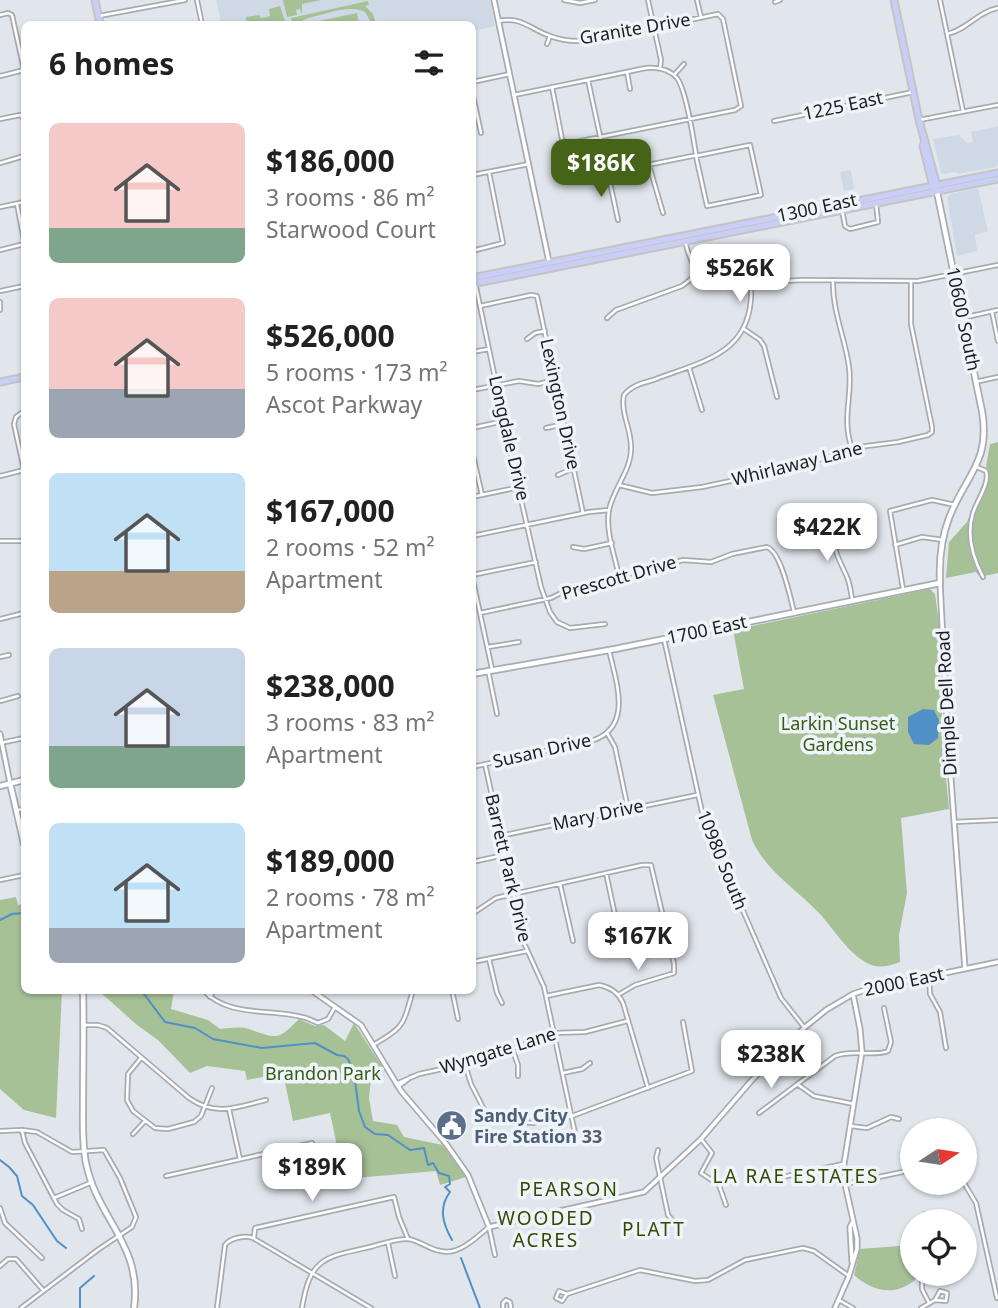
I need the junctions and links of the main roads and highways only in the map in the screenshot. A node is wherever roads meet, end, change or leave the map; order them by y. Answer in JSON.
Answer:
{"nodes":[{"id":1,"x":95,"y":0,"type":"edge"},
{"id":2,"x":894,"y":0,"type":"edge"},
{"id":3,"x":99,"y":21,"type":"edge"},
{"id":4,"x":998,"y":173,"type":"edge"},
{"id":5,"x":998,"y":179,"type":"edge"},
{"id":6,"x":935,"y":185,"type":"junction"},
{"id":7,"x":937,"y":192,"type":"junction"},
{"id":8,"x":716,"y":229,"type":"junction"},
{"id":9,"x":685,"y":241,"type":"junction"},
{"id":10,"x":550,"y":265,"type":"junction"},
{"id":11,"x":476,"y":280,"type":"edge"},
{"id":12,"x":21,"y":378,"type":"edge"},
{"id":13,"x":0,"y":382,"type":"edge"},
{"id":14,"x":983,"y":446,"type":"joint"},
{"id":15,"x":940,"y":583,"type":"joint"},
{"id":16,"x":476,"y":673,"type":"edge"},
{"id":17,"x":21,"y":781,"type":"edge"},
{"id":18,"x":10,"y":783,"type":"junction"},
{"id":19,"x":0,"y":786,"type":"edge"},
{"id":20,"x":21,"y":829,"type":"edge"},
{"id":21,"x":83,"y":994,"type":"edge"},
{"id":22,"x":134,"y":1308,"type":"edge"}],
"edges":[{"from":1,"to":3,"type":"main road"},
{"from":2,"to":6,"type":"main road","name":"10600 South"},
{"from":4,"to":6,"type":"main road","name":"1300 East"},
{"from":5,"to":7,"type":"main road","name":"1300 East"},
{"from":6,"to":7,"type":"main road","name":"10600 South"},
{"from":6,"to":8,"type":"main road","name":"1300 East"},
{"from":7,"to":9,"type":"main road","name":"1300 East"},
{"from":7,"to":14,"type":"main road","name":"10600 South"},
{"from":8,"to":9,"type":"main road"},
{"from":8,"to":10,"type":"main road","name":"1300 East"},
{"from":9,"to":10,"type":"main road","name":"1300 East"},
{"from":10,"to":11,"type":"main road","name":"1300 East"},
{"from":12,"to":13,"type":"main road"},
{"from":14,"to":15,"type":"main road","name":"Dimple Dell Road"},
{"from":15,"to":16,"type":"main road","name":"1700 East"},
{"from":17,"to":18,"type":"main road"},
{"from":18,"to":19,"type":"main road"},
{"from":18,"to":20,"type":"main road"},
{"from":21,"to":22,"type":"main road"}]}
